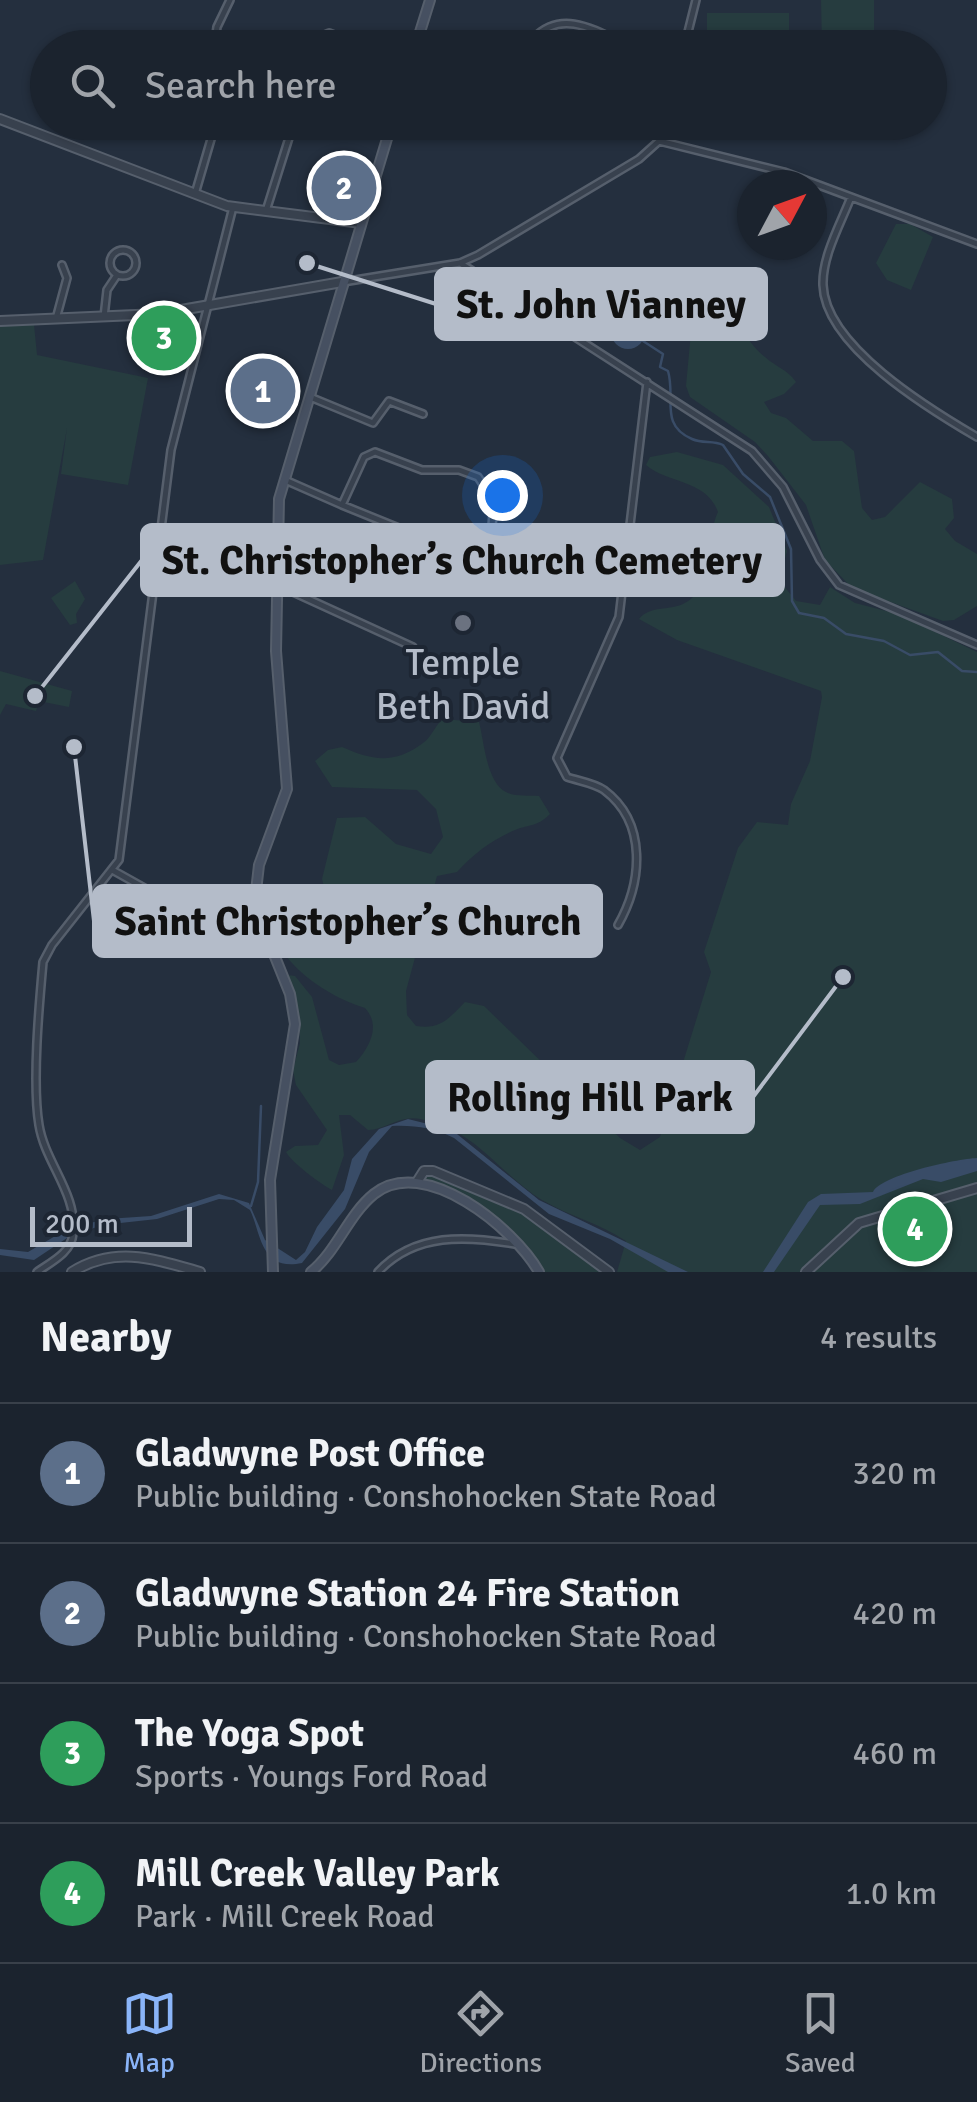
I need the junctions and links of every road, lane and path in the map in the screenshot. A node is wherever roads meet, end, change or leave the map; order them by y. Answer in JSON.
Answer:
{"nodes":[{"id":1,"x":230,"y":0,"type":"edge"},
{"id":2,"x":430,"y":0,"type":"edge"},
{"id":3,"x":696,"y":0,"type":"edge"},
{"id":4,"x":217,"y":30,"type":"edge"},
{"id":5,"x":421,"y":30,"type":"edge"},
{"id":6,"x":543,"y":30,"type":"edge"},
{"id":7,"x":586,"y":30,"type":"edge"},
{"id":8,"x":688,"y":30,"type":"edge"},
{"id":9,"x":0,"y":119,"type":"edge"},
{"id":10,"x":30,"y":131,"type":"edge"},
{"id":11,"x":55,"y":140,"type":"edge"},
{"id":12,"x":211,"y":140,"type":"edge"},
{"id":13,"x":288,"y":140,"type":"edge"},
{"id":14,"x":386,"y":140,"type":"edge"},
{"id":15,"x":658,"y":141,"type":"joint"},
{"id":16,"x":195,"y":194,"type":"junction"},
{"id":17,"x":851,"y":197,"type":"junction"},
{"id":18,"x":233,"y":207,"type":"junction"},
{"id":19,"x":266,"y":211,"type":"junction"},
{"id":20,"x":361,"y":223,"type":"junction"},
{"id":21,"x":977,"y":244,"type":"edge"},
{"id":22,"x":460,"y":263,"type":"junction"},
{"id":23,"x":62,"y":265,"type":"dead end"},
{"id":24,"x":117,"y":275,"type":"junction"},
{"id":25,"x":342,"y":282,"type":"junction"},
{"id":26,"x":210,"y":306,"type":"junction"},
{"id":27,"x":104,"y":316,"type":"junction"},
{"id":28,"x":56,"y":319,"type":"junction"},
{"id":29,"x":0,"y":321,"type":"edge"},
{"id":30,"x":647,"y":382,"type":"junction"},
{"id":31,"x":307,"y":396,"type":"junction"},
{"id":32,"x":423,"y":414,"type":"dead end"},
{"id":33,"x":977,"y":437,"type":"edge"},
{"id":34,"x":282,"y":479,"type":"junction"},
{"id":35,"x":342,"y":505,"type":"junction"},
{"id":36,"x":157,"y":542,"type":"junction"},
{"id":37,"x":277,"y":586,"type":"junction"},
{"id":38,"x":977,"y":645,"type":"edge"},
{"id":39,"x":413,"y":647,"type":"dead end"},
{"id":40,"x":114,"y":871,"type":"junction"},
{"id":41,"x":618,"y":925,"type":"dead end"},
{"id":42,"x":270,"y":949,"type":"junction"},
{"id":43,"x":416,"y":1182,"type":"junction"},
{"id":44,"x":977,"y":1188,"type":"edge"},
{"id":45,"x":520,"y":1245,"type":"junction"},
{"id":46,"x":37,"y":1272,"type":"edge"},
{"id":47,"x":72,"y":1272,"type":"edge"},
{"id":48,"x":200,"y":1272,"type":"edge"},
{"id":49,"x":273,"y":1272,"type":"edge"},
{"id":50,"x":311,"y":1272,"type":"edge"},
{"id":51,"x":378,"y":1272,"type":"edge"},
{"id":52,"x":539,"y":1272,"type":"edge"},
{"id":53,"x":609,"y":1272,"type":"edge"},
{"id":54,"x":806,"y":1272,"type":"edge"}],
"edges":[{"from":1,"to":4,"type":"street"},
{"from":2,"to":5,"type":"main road"},
{"from":3,"to":8,"type":"street"},
{"from":6,"to":7,"type":"street"},
{"from":9,"to":10,"type":"street"},
{"from":11,"to":16,"type":"street"},
{"from":12,"to":16,"type":"street"},
{"from":13,"to":19,"type":"street"},
{"from":14,"to":20,"type":"main road"},
{"from":15,"to":17,"type":"street"},
{"from":15,"to":22,"type":"street"},
{"from":16,"to":18,"type":"street"},
{"from":17,"to":21,"type":"street"},
{"from":17,"to":33,"type":"street"},
{"from":18,"to":19,"type":"street"},
{"from":18,"to":26,"type":"street"},
{"from":19,"to":20,"type":"street"},
{"from":20,"to":25,"type":"main road"},
{"from":22,"to":25,"type":"street"},
{"from":22,"to":30,"type":"street"},
{"from":23,"to":28,"type":"street"},
{"from":24,"to":24,"type":"street"},
{"from":24,"to":27,"type":"street"},
{"from":25,"to":26,"type":"street"},
{"from":25,"to":31,"type":"main road"},
{"from":26,"to":27,"type":"street"},
{"from":26,"to":36,"type":"street"},
{"from":27,"to":28,"type":"street"},
{"from":28,"to":29,"type":"street"},
{"from":30,"to":38,"type":"street"},
{"from":30,"to":41,"type":"street"},
{"from":31,"to":32,"type":"street"},
{"from":31,"to":34,"type":"main road"},
{"from":34,"to":35,"type":"street"},
{"from":34,"to":37,"type":"main road"},
{"from":35,"to":35,"type":"street"},
{"from":36,"to":37,"type":"street"},
{"from":36,"to":40,"type":"street"},
{"from":37,"to":39,"type":"street"},
{"from":37,"to":42,"type":"main road"},
{"from":40,"to":42,"type":"street"},
{"from":40,"to":46,"type":"street"},
{"from":42,"to":49,"type":"main road"},
{"from":43,"to":45,"type":"main road"},
{"from":43,"to":50,"type":"main road"},
{"from":43,"to":53,"type":"street"},
{"from":44,"to":54,"type":"street"},
{"from":45,"to":51,"type":"street"},
{"from":45,"to":52,"type":"main road"},
{"from":47,"to":48,"type":"street"}]}
